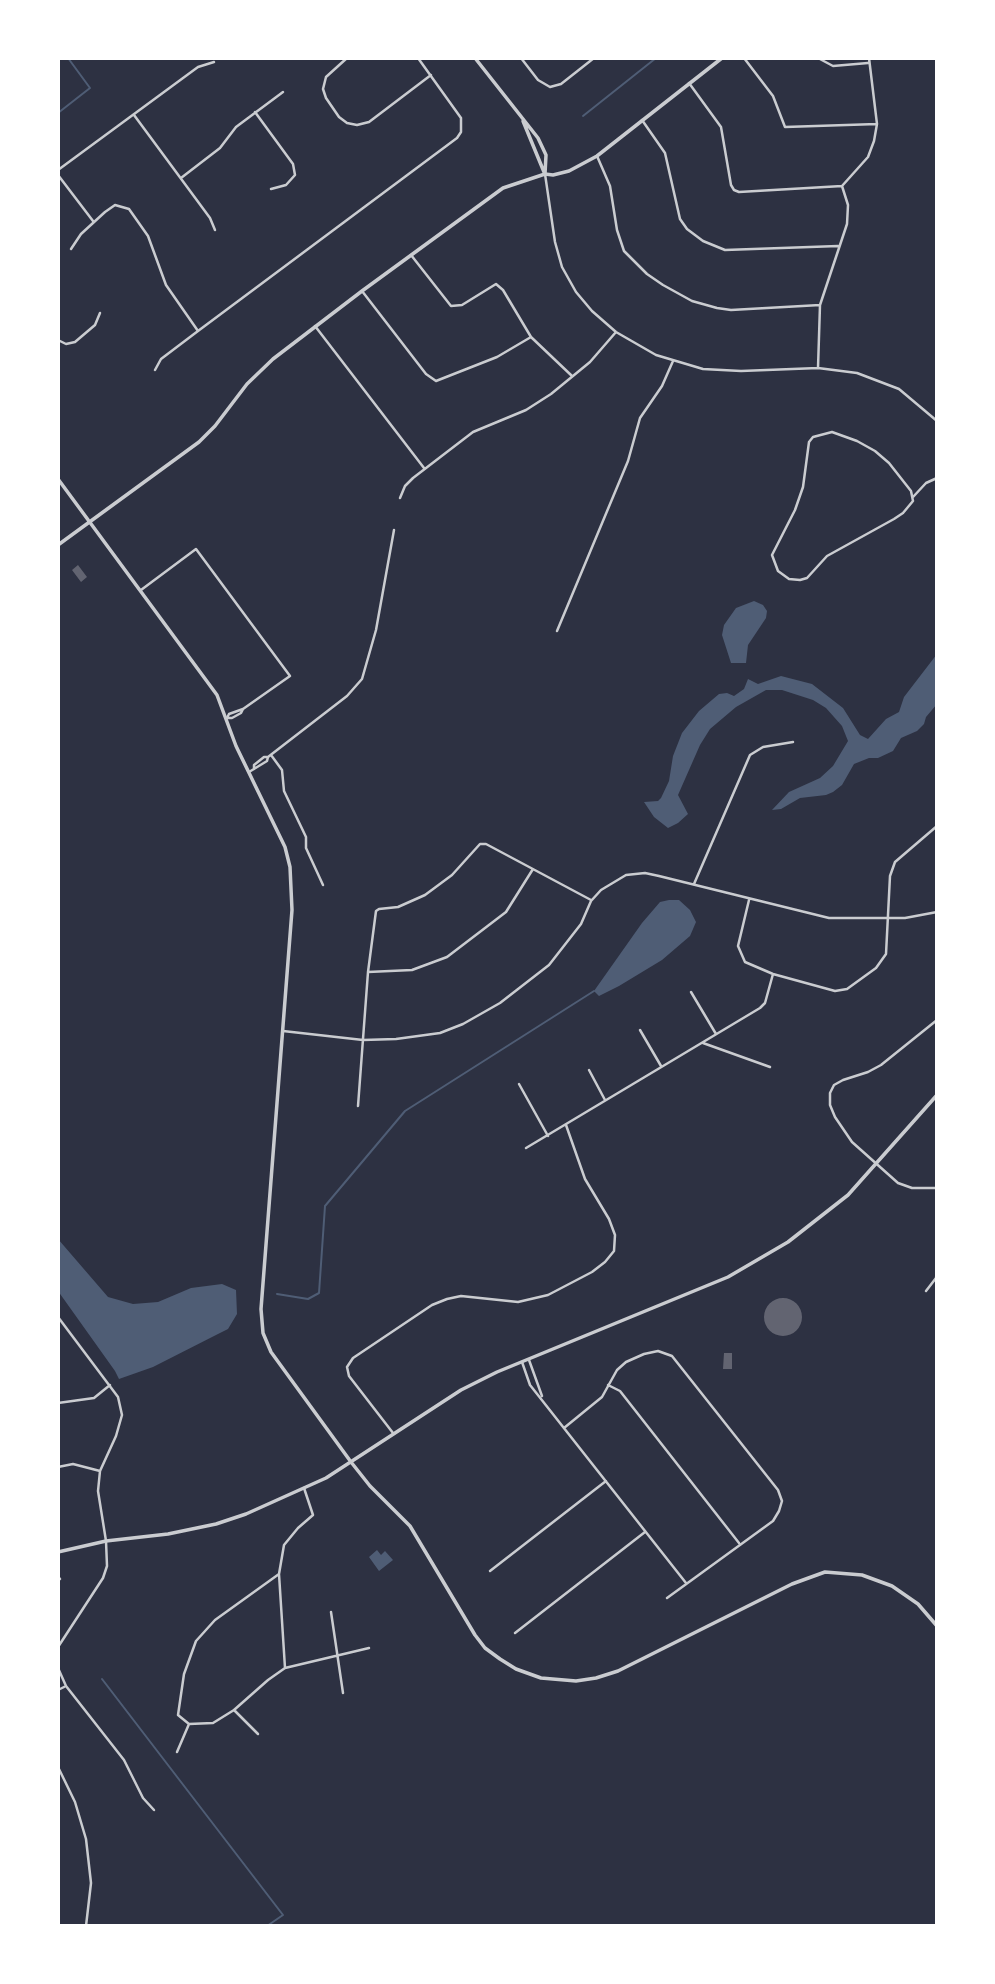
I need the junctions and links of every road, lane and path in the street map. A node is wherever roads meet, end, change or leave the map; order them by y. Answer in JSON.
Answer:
{"nodes":[{"id":1,"x":348,"y":58,"type":"edge"},
{"id":2,"x":475,"y":58,"type":"edge"},
{"id":3,"x":521,"y":58,"type":"edge"},
{"id":4,"x":594,"y":58,"type":"edge"},
{"id":5,"x":722,"y":58,"type":"edge"},
{"id":6,"x":744,"y":58,"type":"edge"},
{"id":7,"x":818,"y":58,"type":"edge"},
{"id":8,"x":420,"y":59,"type":"edge"},
{"id":9,"x":869,"y":60,"type":"edge"},
{"id":10,"x":214,"y":62,"type":"dead end"},
{"id":11,"x":431,"y":75,"type":"junction"},
{"id":12,"x":689,"y":83,"type":"junction"},
{"id":13,"x":283,"y":92,"type":"dead end"},
{"id":14,"x":255,"y":112,"type":"junction"},
{"id":15,"x":134,"y":115,"type":"junction"},
{"id":16,"x":523,"y":120,"type":"junction"},
{"id":17,"x":642,"y":120,"type":"junction"},
{"id":18,"x":877,"y":124,"type":"junction"},
{"id":19,"x":597,"y":156,"type":"junction"},
{"id":20,"x":58,"y":172,"type":"edge"},
{"id":21,"x":545,"y":174,"type":"junction"},
{"id":22,"x":181,"y":178,"type":"junction"},
{"id":23,"x":842,"y":186,"type":"junction"},
{"id":24,"x":271,"y":189,"type":"dead end"},
{"id":25,"x":93,"y":222,"type":"junction"},
{"id":26,"x":215,"y":230,"type":"dead end"},
{"id":27,"x":839,"y":246,"type":"junction"},
{"id":28,"x":71,"y":249,"type":"dead end"},
{"id":29,"x":411,"y":255,"type":"junction"},
{"id":30,"x":362,"y":291,"type":"junction"},
{"id":31,"x":820,"y":305,"type":"junction"},
{"id":32,"x":100,"y":313,"type":"dead end"},
{"id":33,"x":315,"y":326,"type":"junction"},
{"id":34,"x":198,"y":331,"type":"junction"},
{"id":35,"x":617,"y":332,"type":"junction"},
{"id":36,"x":531,"y":337,"type":"junction"},
{"id":37,"x":58,"y":340,"type":"edge"},
{"id":38,"x":673,"y":361,"type":"junction"},
{"id":39,"x":818,"y":368,"type":"junction"},
{"id":40,"x":155,"y":370,"type":"dead end"},
{"id":41,"x":573,"y":377,"type":"junction"},
{"id":42,"x":937,"y":421,"type":"edge"},
{"id":43,"x":424,"y":469,"type":"junction"},
{"id":44,"x":937,"y":478,"type":"edge"},
{"id":45,"x":58,"y":479,"type":"edge"},
{"id":46,"x":913,"y":497,"type":"junction"},
{"id":47,"x":400,"y":498,"type":"dead end"},
{"id":48,"x":90,"y":522,"type":"junction"},
{"id":49,"x":394,"y":530,"type":"dead end"},
{"id":50,"x":58,"y":545,"type":"edge"},
{"id":51,"x":141,"y":590,"type":"junction"},
{"id":52,"x":557,"y":632,"type":"dead end"},
{"id":53,"x":227,"y":718,"type":"junction"},
{"id":54,"x":793,"y":742,"type":"dead end"},
{"id":55,"x":269,"y":756,"type":"junction"},
{"id":56,"x":251,"y":770,"type":"junction"},
{"id":57,"x":937,"y":826,"type":"edge"},
{"id":58,"x":533,"y":869,"type":"junction"},
{"id":59,"x":694,"y":884,"type":"junction"},
{"id":60,"x":323,"y":885,"type":"dead end"},
{"id":61,"x":749,"y":900,"type":"junction"},
{"id":62,"x":591,"y":901,"type":"junction"},
{"id":63,"x":937,"y":912,"type":"edge"},
{"id":64,"x":887,"y":919,"type":"junction"},
{"id":65,"x":369,"y":972,"type":"junction"},
{"id":66,"x":774,"y":974,"type":"junction"},
{"id":67,"x":691,"y":992,"type":"dead end"},
{"id":68,"x":937,"y":1020,"type":"edge"},
{"id":69,"x":640,"y":1030,"type":"dead end"},
{"id":70,"x":283,"y":1031,"type":"junction"},
{"id":71,"x":716,"y":1035,"type":"junction"},
{"id":72,"x":363,"y":1040,"type":"junction"},
{"id":73,"x":703,"y":1043,"type":"junction"},
{"id":74,"x":662,"y":1066,"type":"junction"},
{"id":75,"x":770,"y":1066,"type":"dead end"},
{"id":76,"x":589,"y":1070,"type":"dead end"},
{"id":77,"x":519,"y":1083,"type":"dead end"},
{"id":78,"x":937,"y":1095,"type":"edge"},
{"id":79,"x":605,"y":1100,"type":"junction"},
{"id":80,"x":358,"y":1105,"type":"dead end"},
{"id":81,"x":566,"y":1125,"type":"junction"},
{"id":82,"x":548,"y":1136,"type":"junction"},
{"id":83,"x":526,"y":1148,"type":"dead end"},
{"id":84,"x":877,"y":1164,"type":"junction"},
{"id":85,"x":937,"y":1188,"type":"edge"},
{"id":86,"x":937,"y":1271,"type":"edge"},
{"id":87,"x":926,"y":1291,"type":"dead end"},
{"id":88,"x":58,"y":1317,"type":"edge"},
{"id":89,"x":528,"y":1360,"type":"junction"},
{"id":90,"x":522,"y":1362,"type":"junction"},
{"id":91,"x":110,"y":1385,"type":"junction"},
{"id":92,"x":608,"y":1385,"type":"junction"},
{"id":93,"x":543,"y":1399,"type":"junction"},
{"id":94,"x":58,"y":1404,"type":"edge"},
{"id":95,"x":564,"y":1428,"type":"junction"},
{"id":96,"x":393,"y":1433,"type":"junction"},
{"id":97,"x":351,"y":1462,"type":"junction"},
{"id":98,"x":58,"y":1467,"type":"edge"},
{"id":99,"x":100,"y":1471,"type":"junction"},
{"id":100,"x":606,"y":1481,"type":"junction"},
{"id":101,"x":303,"y":1488,"type":"junction"},
{"id":102,"x":645,"y":1532,"type":"junction"},
{"id":103,"x":106,"y":1541,"type":"junction"},
{"id":104,"x":740,"y":1544,"type":"junction"},
{"id":105,"x":58,"y":1552,"type":"edge"},
{"id":106,"x":490,"y":1571,"type":"dead end"},
{"id":107,"x":279,"y":1574,"type":"junction"},
{"id":108,"x":686,"y":1583,"type":"junction"},
{"id":109,"x":667,"y":1598,"type":"dead end"},
{"id":110,"x":331,"y":1612,"type":"dead end"},
{"id":111,"x":937,"y":1626,"type":"edge"},
{"id":112,"x":515,"y":1633,"type":"dead end"},
{"id":113,"x":58,"y":1647,"type":"edge"},
{"id":114,"x":369,"y":1648,"type":"dead end"},
{"id":115,"x":338,"y":1654,"type":"junction"},
{"id":116,"x":58,"y":1668,"type":"edge"},
{"id":117,"x":285,"y":1668,"type":"junction"},
{"id":118,"x":66,"y":1686,"type":"junction"},
{"id":119,"x":58,"y":1690,"type":"edge"},
{"id":120,"x":343,"y":1693,"type":"dead end"},
{"id":121,"x":234,"y":1710,"type":"junction"},
{"id":122,"x":189,"y":1724,"type":"junction"},
{"id":123,"x":258,"y":1734,"type":"dead end"},
{"id":124,"x":177,"y":1752,"type":"dead end"},
{"id":125,"x":58,"y":1767,"type":"edge"},
{"id":126,"x":154,"y":1810,"type":"dead end"},
{"id":127,"x":86,"y":1926,"type":"edge"}],
"edges":[{"from":1,"to":11,"type":"street"},
{"from":2,"to":16,"type":"street"},
{"from":3,"to":4,"type":"street"},
{"from":5,"to":12,"type":"street"},
{"from":6,"to":18,"type":"street"},
{"from":7,"to":9,"type":"street"},
{"from":8,"to":11,"type":"street"},
{"from":9,"to":18,"type":"street"},
{"from":10,"to":15,"type":"street"},
{"from":11,"to":34,"type":"street"},
{"from":12,"to":17,"type":"street"},
{"from":12,"to":23,"type":"street"},
{"from":13,"to":14,"type":"street"},
{"from":14,"to":22,"type":"street"},
{"from":14,"to":24,"type":"street"},
{"from":15,"to":20,"type":"street"},
{"from":15,"to":22,"type":"street"},
{"from":16,"to":21,"type":"street"},
{"from":16,"to":21,"type":"street"},
{"from":17,"to":19,"type":"street"},
{"from":17,"to":27,"type":"street"},
{"from":18,"to":23,"type":"street"},
{"from":19,"to":21,"type":"street"},
{"from":19,"to":31,"type":"street"},
{"from":20,"to":25,"type":"street"},
{"from":21,"to":29,"type":"street"},
{"from":21,"to":35,"type":"street"},
{"from":22,"to":26,"type":"street"},
{"from":23,"to":27,"type":"street"},
{"from":25,"to":28,"type":"street"},
{"from":25,"to":34,"type":"street"},
{"from":27,"to":31,"type":"street"},
{"from":29,"to":30,"type":"street"},
{"from":29,"to":36,"type":"street"},
{"from":30,"to":33,"type":"street"},
{"from":30,"to":36,"type":"street"},
{"from":31,"to":39,"type":"street"},
{"from":32,"to":37,"type":"street"},
{"from":33,"to":43,"type":"street"},
{"from":33,"to":48,"type":"street"},
{"from":34,"to":40,"type":"street"},
{"from":35,"to":38,"type":"street"},
{"from":35,"to":41,"type":"street"},
{"from":36,"to":41,"type":"street"},
{"from":38,"to":39,"type":"street"},
{"from":38,"to":52,"type":"street"},
{"from":39,"to":42,"type":"street"},
{"from":41,"to":43,"type":"street"},
{"from":43,"to":47,"type":"street"},
{"from":44,"to":46,"type":"street"},
{"from":45,"to":48,"type":"street"},
{"from":46,"to":46,"type":"street"},
{"from":48,"to":50,"type":"street"},
{"from":48,"to":51,"type":"street"},
{"from":49,"to":55,"type":"street"},
{"from":51,"to":53,"type":"street"},
{"from":51,"to":53,"type":"street"},
{"from":53,"to":56,"type":"street"},
{"from":54,"to":59,"type":"street"},
{"from":55,"to":56,"type":"street"},
{"from":55,"to":60,"type":"street"},
{"from":56,"to":70,"type":"street"},
{"from":57,"to":64,"type":"street"},
{"from":58,"to":62,"type":"street"},
{"from":58,"to":65,"type":"street"},
{"from":58,"to":65,"type":"street"},
{"from":59,"to":61,"type":"street"},
{"from":59,"to":62,"type":"street"},
{"from":61,"to":64,"type":"street"},
{"from":61,"to":66,"type":"street"},
{"from":62,"to":72,"type":"street"},
{"from":63,"to":64,"type":"street"},
{"from":64,"to":66,"type":"street"},
{"from":65,"to":72,"type":"street"},
{"from":66,"to":71,"type":"street"},
{"from":67,"to":71,"type":"street"},
{"from":68,"to":84,"type":"street"},
{"from":69,"to":74,"type":"street"},
{"from":70,"to":72,"type":"street"},
{"from":70,"to":97,"type":"street"},
{"from":71,"to":73,"type":"street"},
{"from":72,"to":80,"type":"street"},
{"from":73,"to":74,"type":"street"},
{"from":73,"to":75,"type":"street"},
{"from":74,"to":79,"type":"street"},
{"from":76,"to":79,"type":"street"},
{"from":77,"to":82,"type":"street"},
{"from":78,"to":84,"type":"street"},
{"from":79,"to":81,"type":"street"},
{"from":81,"to":82,"type":"street"},
{"from":81,"to":96,"type":"street"},
{"from":82,"to":83,"type":"street"},
{"from":84,"to":85,"type":"street"},
{"from":84,"to":89,"type":"street"},
{"from":86,"to":87,"type":"street"},
{"from":88,"to":91,"type":"street"},
{"from":89,"to":90,"type":"street"},
{"from":89,"to":93,"type":"street"},
{"from":90,"to":93,"type":"street"},
{"from":90,"to":96,"type":"street"},
{"from":91,"to":94,"type":"street"},
{"from":91,"to":99,"type":"street"},
{"from":92,"to":95,"type":"street"},
{"from":92,"to":104,"type":"street"},
{"from":92,"to":104,"type":"street"},
{"from":93,"to":95,"type":"street"},
{"from":95,"to":100,"type":"street"},
{"from":96,"to":97,"type":"street"},
{"from":97,"to":101,"type":"street"},
{"from":97,"to":111,"type":"street"},
{"from":98,"to":99,"type":"street"},
{"from":99,"to":103,"type":"street"},
{"from":100,"to":102,"type":"street"},
{"from":100,"to":106,"type":"street"},
{"from":101,"to":103,"type":"street"},
{"from":101,"to":107,"type":"street"},
{"from":102,"to":108,"type":"street"},
{"from":102,"to":112,"type":"street"},
{"from":103,"to":105,"type":"street"},
{"from":103,"to":113,"type":"street"},
{"from":104,"to":108,"type":"street"},
{"from":107,"to":117,"type":"street"},
{"from":107,"to":122,"type":"street"},
{"from":108,"to":109,"type":"street"},
{"from":110,"to":115,"type":"street"},
{"from":114,"to":115,"type":"street"},
{"from":115,"to":117,"type":"street"},
{"from":115,"to":120,"type":"street"},
{"from":116,"to":118,"type":"street"},
{"from":117,"to":121,"type":"street"},
{"from":118,"to":119,"type":"street"},
{"from":118,"to":126,"type":"street"},
{"from":121,"to":122,"type":"street"},
{"from":121,"to":123,"type":"street"},
{"from":122,"to":124,"type":"street"},
{"from":125,"to":127,"type":"street"}]}
